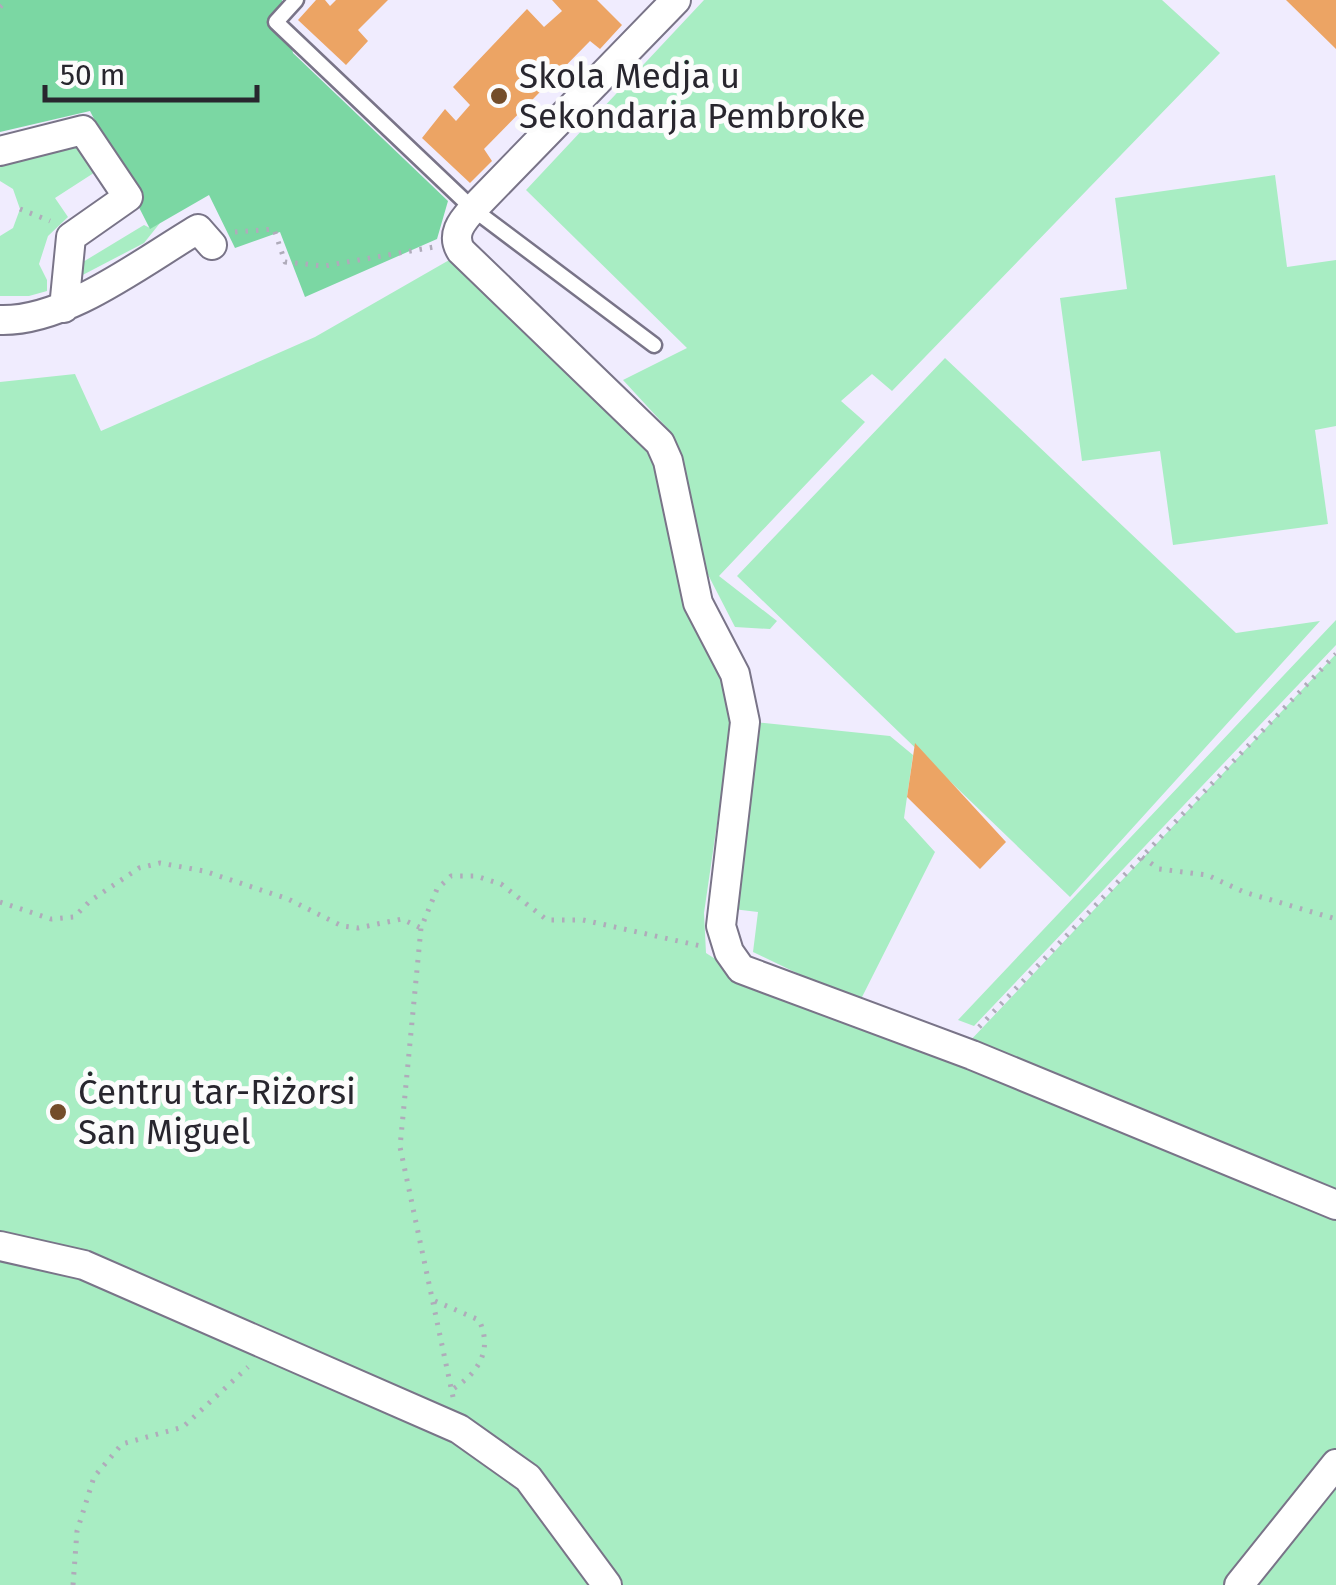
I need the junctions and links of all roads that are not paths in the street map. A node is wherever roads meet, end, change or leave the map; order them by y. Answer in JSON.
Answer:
{"nodes":[{"id":1,"x":296,"y":0,"type":"edge"},
{"id":2,"x":676,"y":0,"type":"edge"},
{"id":3,"x":0,"y":151,"type":"edge"},
{"id":4,"x":472,"y":209,"type":"junction"},
{"id":5,"x":210,"y":244,"type":"road end"},
{"id":6,"x":64,"y":308,"type":"junction"},
{"id":7,"x":0,"y":320,"type":"edge"},
{"id":8,"x":654,"y":344,"type":"dead end"},
{"id":9,"x":1336,"y":1204,"type":"edge"},
{"id":10,"x":0,"y":1246,"type":"edge"},
{"id":11,"x":1336,"y":1464,"type":"edge"},
{"id":12,"x":607,"y":1585,"type":"edge"},
{"id":13,"x":1239,"y":1585,"type":"edge"}],
"edges":[{"from":1,"to":4,"type":"lane"},
{"from":2,"to":4,"type":"street"},
{"from":3,"to":6,"type":"street"},
{"from":4,"to":8,"type":"lane"},
{"from":4,"to":9,"type":"street"},
{"from":5,"to":6,"type":"street"},
{"from":6,"to":7,"type":"street"},
{"from":10,"to":12,"type":"street"},
{"from":11,"to":13,"type":"street"}]}
